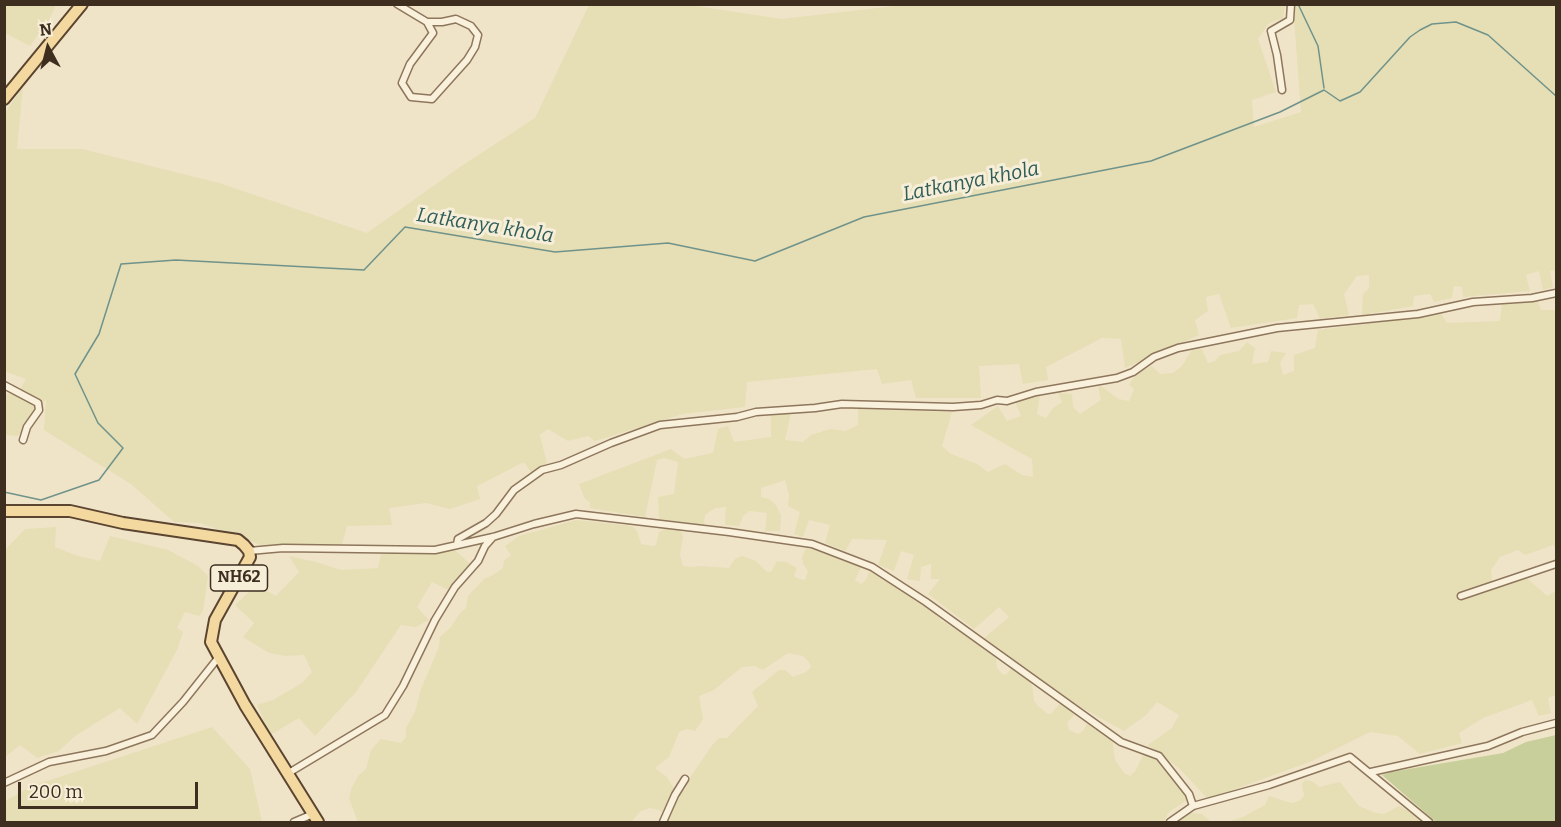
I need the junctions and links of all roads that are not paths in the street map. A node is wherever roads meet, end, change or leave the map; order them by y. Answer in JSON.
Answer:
{"nodes":[{"id":1,"x":82,"y":4,"type":"edge"},
{"id":2,"x":397,"y":4,"type":"edge"},
{"id":3,"x":1291,"y":4,"type":"edge"},
{"id":4,"x":427,"y":21,"type":"junction"},
{"id":5,"x":1282,"y":90,"type":"dead end"},
{"id":6,"x":4,"y":99,"type":"edge"},
{"id":7,"x":1557,"y":293,"type":"edge"},
{"id":8,"x":4,"y":385,"type":"edge"},
{"id":9,"x":23,"y":440,"type":"dead end"},
{"id":10,"x":4,"y":511,"type":"edge"},
{"id":11,"x":493,"y":537,"type":"junction"},
{"id":12,"x":457,"y":544,"type":"junction"},
{"id":13,"x":249,"y":551,"type":"junction"},
{"id":14,"x":1557,"y":564,"type":"edge"},
{"id":15,"x":1461,"y":596,"type":"dead end"},
{"id":16,"x":218,"y":658,"type":"junction"},
{"id":17,"x":1557,"y":723,"type":"edge"},
{"id":18,"x":1371,"y":772,"type":"junction"},
{"id":19,"x":287,"y":774,"type":"junction"},
{"id":20,"x":685,"y":779,"type":"dead end"},
{"id":21,"x":4,"y":783,"type":"edge"},
{"id":22,"x":1193,"y":806,"type":"junction"},
{"id":23,"x":315,"y":818,"type":"edge"},
{"id":24,"x":294,"y":822,"type":"edge"},
{"id":25,"x":663,"y":822,"type":"edge"},
{"id":26,"x":1170,"y":822,"type":"edge"},
{"id":27,"x":1429,"y":822,"type":"edge"}],
"edges":[{"from":1,"to":6,"type":"main road"},
{"from":2,"to":4,"type":"street"},
{"from":3,"to":5,"type":"street"},
{"from":4,"to":4,"type":"street"},
{"from":7,"to":12,"type":"street"},
{"from":8,"to":9,"type":"street"},
{"from":10,"to":13,"type":"main road","number":"NH62"},
{"from":11,"to":12,"type":"street"},
{"from":11,"to":19,"type":"street"},
{"from":11,"to":22,"type":"street"},
{"from":12,"to":13,"type":"street"},
{"from":13,"to":16,"type":"main road","number":"NH62"},
{"from":14,"to":15,"type":"street"},
{"from":16,"to":19,"type":"main road","number":"NH62"},
{"from":16,"to":21,"type":"street"},
{"from":17,"to":18,"type":"street"},
{"from":18,"to":22,"type":"street"},
{"from":18,"to":27,"type":"street"},
{"from":19,"to":23,"type":"main road","number":"NH62"},
{"from":20,"to":25,"type":"street"},
{"from":22,"to":26,"type":"street"},
{"from":23,"to":24,"type":"street"}]}
